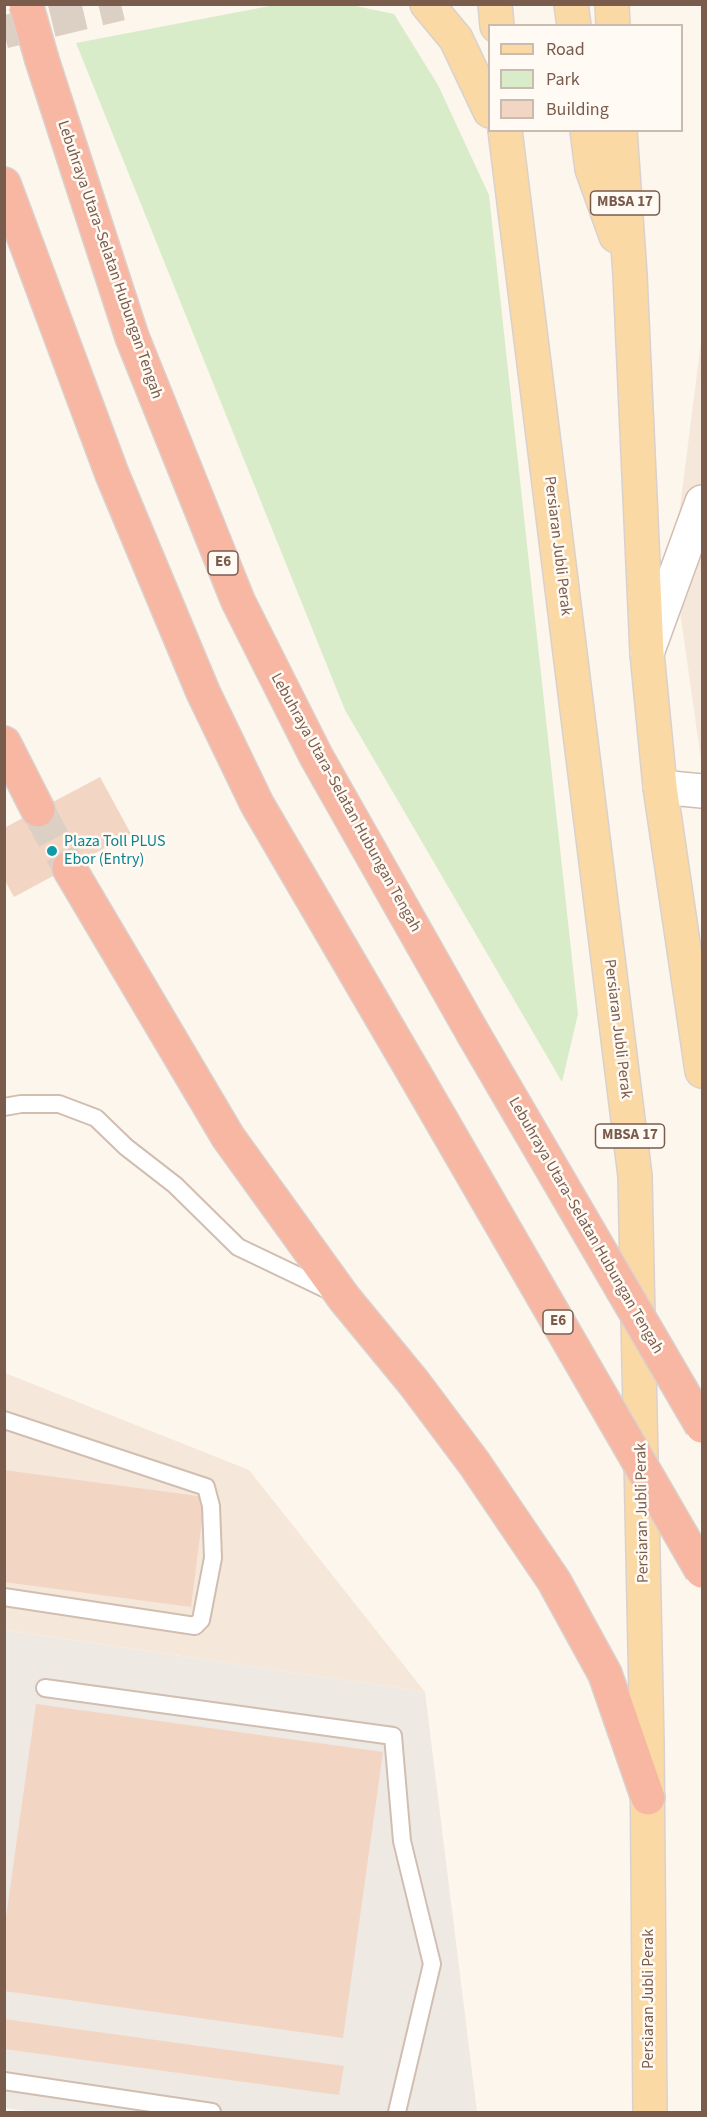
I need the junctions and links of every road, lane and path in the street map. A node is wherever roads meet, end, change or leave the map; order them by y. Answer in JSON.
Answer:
{"nodes":[{"id":1,"x":26,"y":4,"type":"edge"},
{"id":2,"x":427,"y":4,"type":"edge"},
{"id":3,"x":495,"y":4,"type":"edge"},
{"id":4,"x":571,"y":4,"type":"edge"},
{"id":5,"x":612,"y":4,"type":"edge"},
{"id":6,"x":497,"y":24,"type":"edge"},
{"id":7,"x":574,"y":24,"type":"edge"},
{"id":8,"x":613,"y":24,"type":"edge"},
{"id":9,"x":488,"y":109,"type":"edge"},
{"id":10,"x":587,"y":132,"type":"edge"},
{"id":11,"x":620,"y":132,"type":"edge"},
{"id":12,"x":504,"y":135,"type":"edge"},
{"id":13,"x":4,"y":184,"type":"edge"},
{"id":14,"x":630,"y":275,"type":"junction"},
{"id":15,"x":702,"y":502,"type":"edge"},
{"id":16,"x":693,"y":555,"type":"edge"},
{"id":17,"x":647,"y":653,"type":"junction"},
{"id":18,"x":4,"y":743,"type":"edge"},
{"id":19,"x":660,"y":787,"type":"junction"},
{"id":20,"x":702,"y":791,"type":"edge"},
{"id":21,"x":38,"y":810,"type":"tunnel mouth"},
{"id":22,"x":69,"y":868,"type":"tunnel mouth"},
{"id":23,"x":702,"y":1071,"type":"edge"},
{"id":24,"x":4,"y":1107,"type":"edge"},
{"id":25,"x":344,"y":1298,"type":"junction"},
{"id":26,"x":4,"y":1420,"type":"edge"},
{"id":27,"x":702,"y":1426,"type":"edge"},
{"id":28,"x":702,"y":1571,"type":"edge"},
{"id":29,"x":4,"y":1597,"type":"edge"},
{"id":30,"x":45,"y":1688,"type":"dead end"},
{"id":31,"x":648,"y":1798,"type":"junction"},
{"id":32,"x":4,"y":2081,"type":"edge"},
{"id":33,"x":212,"y":2112,"type":"edge"},
{"id":34,"x":397,"y":2112,"type":"edge"},
{"id":35,"x":650,"y":2112,"type":"edge"}],
"edges":[{"from":1,"to":27,"type":"highway","name":"Lebuhraya Utara–Selatan Hubungan Tengah","number":"E6","bridge":true},
{"from":2,"to":9,"type":"main road"},
{"from":3,"to":6,"type":"main road"},
{"from":4,"to":7,"type":"main road"},
{"from":5,"to":8,"type":"main road"},
{"from":10,"to":14,"type":"main road"},
{"from":11,"to":14,"type":"main road","number":"MBSA 17"},
{"from":12,"to":31,"type":"main road","name":"Persiaran Jubli Perak","number":"MBSA 17"},
{"from":13,"to":28,"type":"highway","number":"E6","bridge":true},
{"from":14,"to":17,"type":"main road","number":"MBSA 17"},
{"from":15,"to":16,"type":"street"},
{"from":16,"to":17,"type":"street"},
{"from":17,"to":19,"type":"main road","number":"MBSA 17"},
{"from":18,"to":21,"type":"highway"},
{"from":19,"to":20,"type":"street"},
{"from":19,"to":23,"type":"main road","number":"MBSA 17"},
{"from":22,"to":25,"type":"highway"},
{"from":24,"to":25,"type":"lane"},
{"from":25,"to":31,"type":"highway"},
{"from":26,"to":29,"type":"lane"},
{"from":30,"to":34,"type":"lane"},
{"from":31,"to":35,"type":"main road","name":"Persiaran Jubli Perak","number":"MBSA 17"},
{"from":32,"to":33,"type":"lane"}]}
